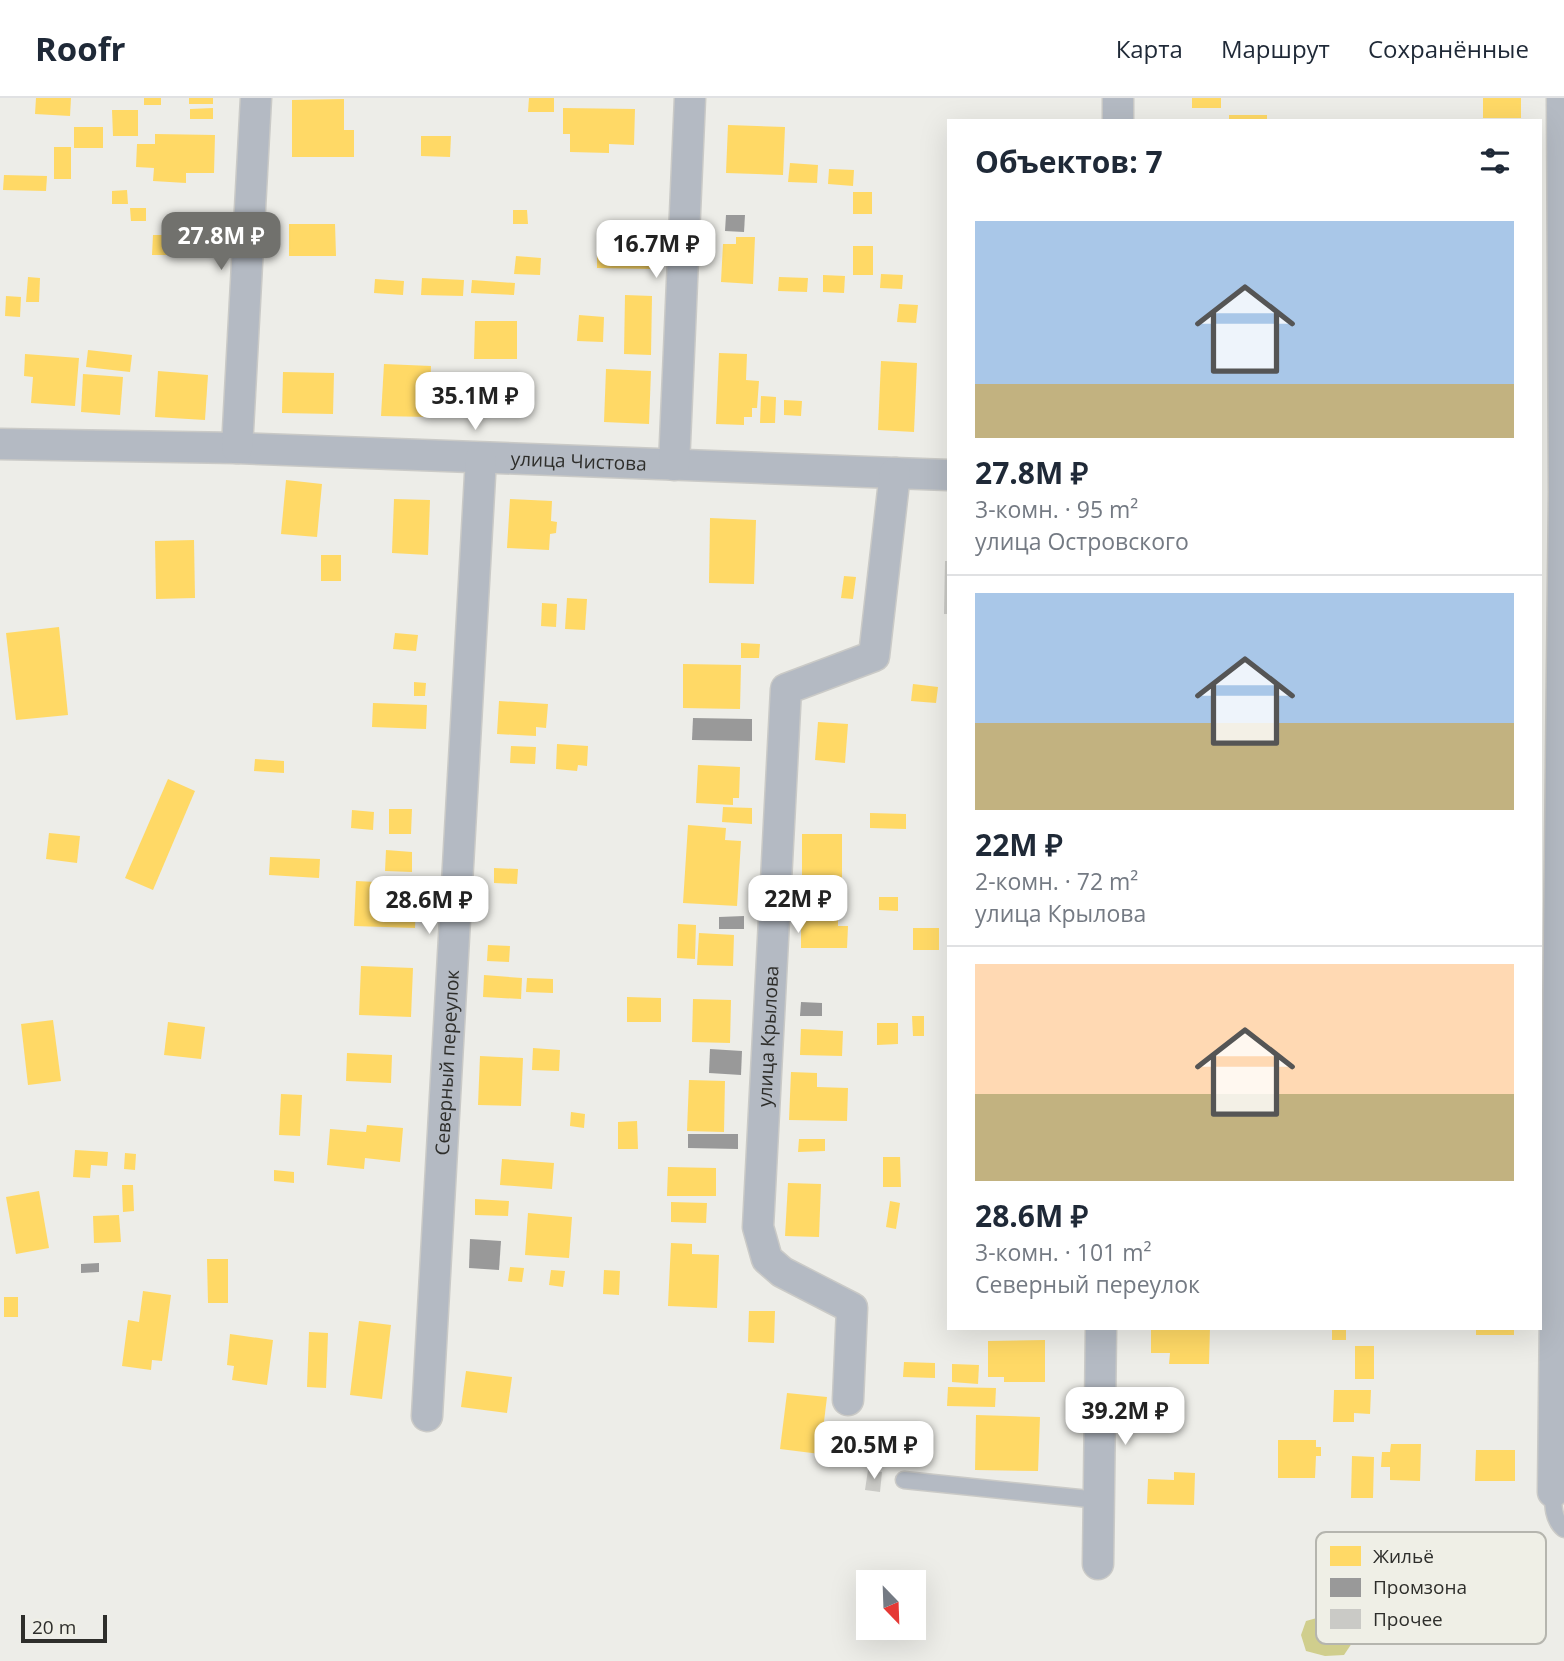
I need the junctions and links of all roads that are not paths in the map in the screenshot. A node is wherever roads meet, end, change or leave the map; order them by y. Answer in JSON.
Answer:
{"nodes":[{"id":1,"x":256,"y":98,"type":"edge"},
{"id":2,"x":690,"y":98,"type":"edge"},
{"id":3,"x":1118,"y":98,"type":"edge"},
{"id":4,"x":1562,"y":98,"type":"edge"},
{"id":5,"x":1118,"y":119,"type":"edge"},
{"id":6,"x":0,"y":444,"type":"edge"},
{"id":7,"x":237,"y":449,"type":"junction"},
{"id":8,"x":481,"y":458,"type":"junction"},
{"id":9,"x":674,"y":465,"type":"junction"},
{"id":10,"x":895,"y":473,"type":"junction"},
{"id":11,"x":947,"y":475,"type":"edge"},
{"id":12,"x":1542,"y":492,"type":"edge"},
{"id":13,"x":1564,"y":492,"type":"edge"},
{"id":14,"x":1562,"y":832,"type":"edge"},
{"id":15,"x":1560,"y":1171,"type":"edge"},
{"id":16,"x":1101,"y":1330,"type":"edge"},
{"id":17,"x":848,"y":1401,"type":"dead end"},
{"id":18,"x":427,"y":1416,"type":"dead end"},
{"id":19,"x":904,"y":1480,"type":"dead end"},
{"id":20,"x":1553,"y":1492,"type":"joint"},
{"id":21,"x":1099,"y":1500,"type":"junction"},
{"id":22,"x":1564,"y":1529,"type":"edge"},
{"id":23,"x":1098,"y":1564,"type":"dead end"}],
"edges":[{"from":1,"to":7,"type":"street"},
{"from":2,"to":9,"type":"street"},
{"from":3,"to":5,"type":"street"},
{"from":4,"to":13,"type":"street"},
{"from":6,"to":7,"type":"street","name":"улица Чистова"},
{"from":7,"to":8,"type":"street","name":"улица Чистова"},
{"from":8,"to":9,"type":"street","name":"улица Чистова"},
{"from":8,"to":18,"type":"street","name":"Северный переулок"},
{"from":9,"to":10,"type":"street","name":"улица Чистова"},
{"from":10,"to":11,"type":"street","name":"улица Чистова"},
{"from":10,"to":17,"type":"street","name":"улица Крылова"},
{"from":12,"to":13,"type":"street"},
{"from":13,"to":14,"type":"street"},
{"from":14,"to":15,"type":"street"},
{"from":15,"to":20,"type":"street"},
{"from":16,"to":21,"type":"street"},
{"from":19,"to":21,"type":"lane"},
{"from":20,"to":22,"type":"lane"},
{"from":21,"to":23,"type":"street"}]}
